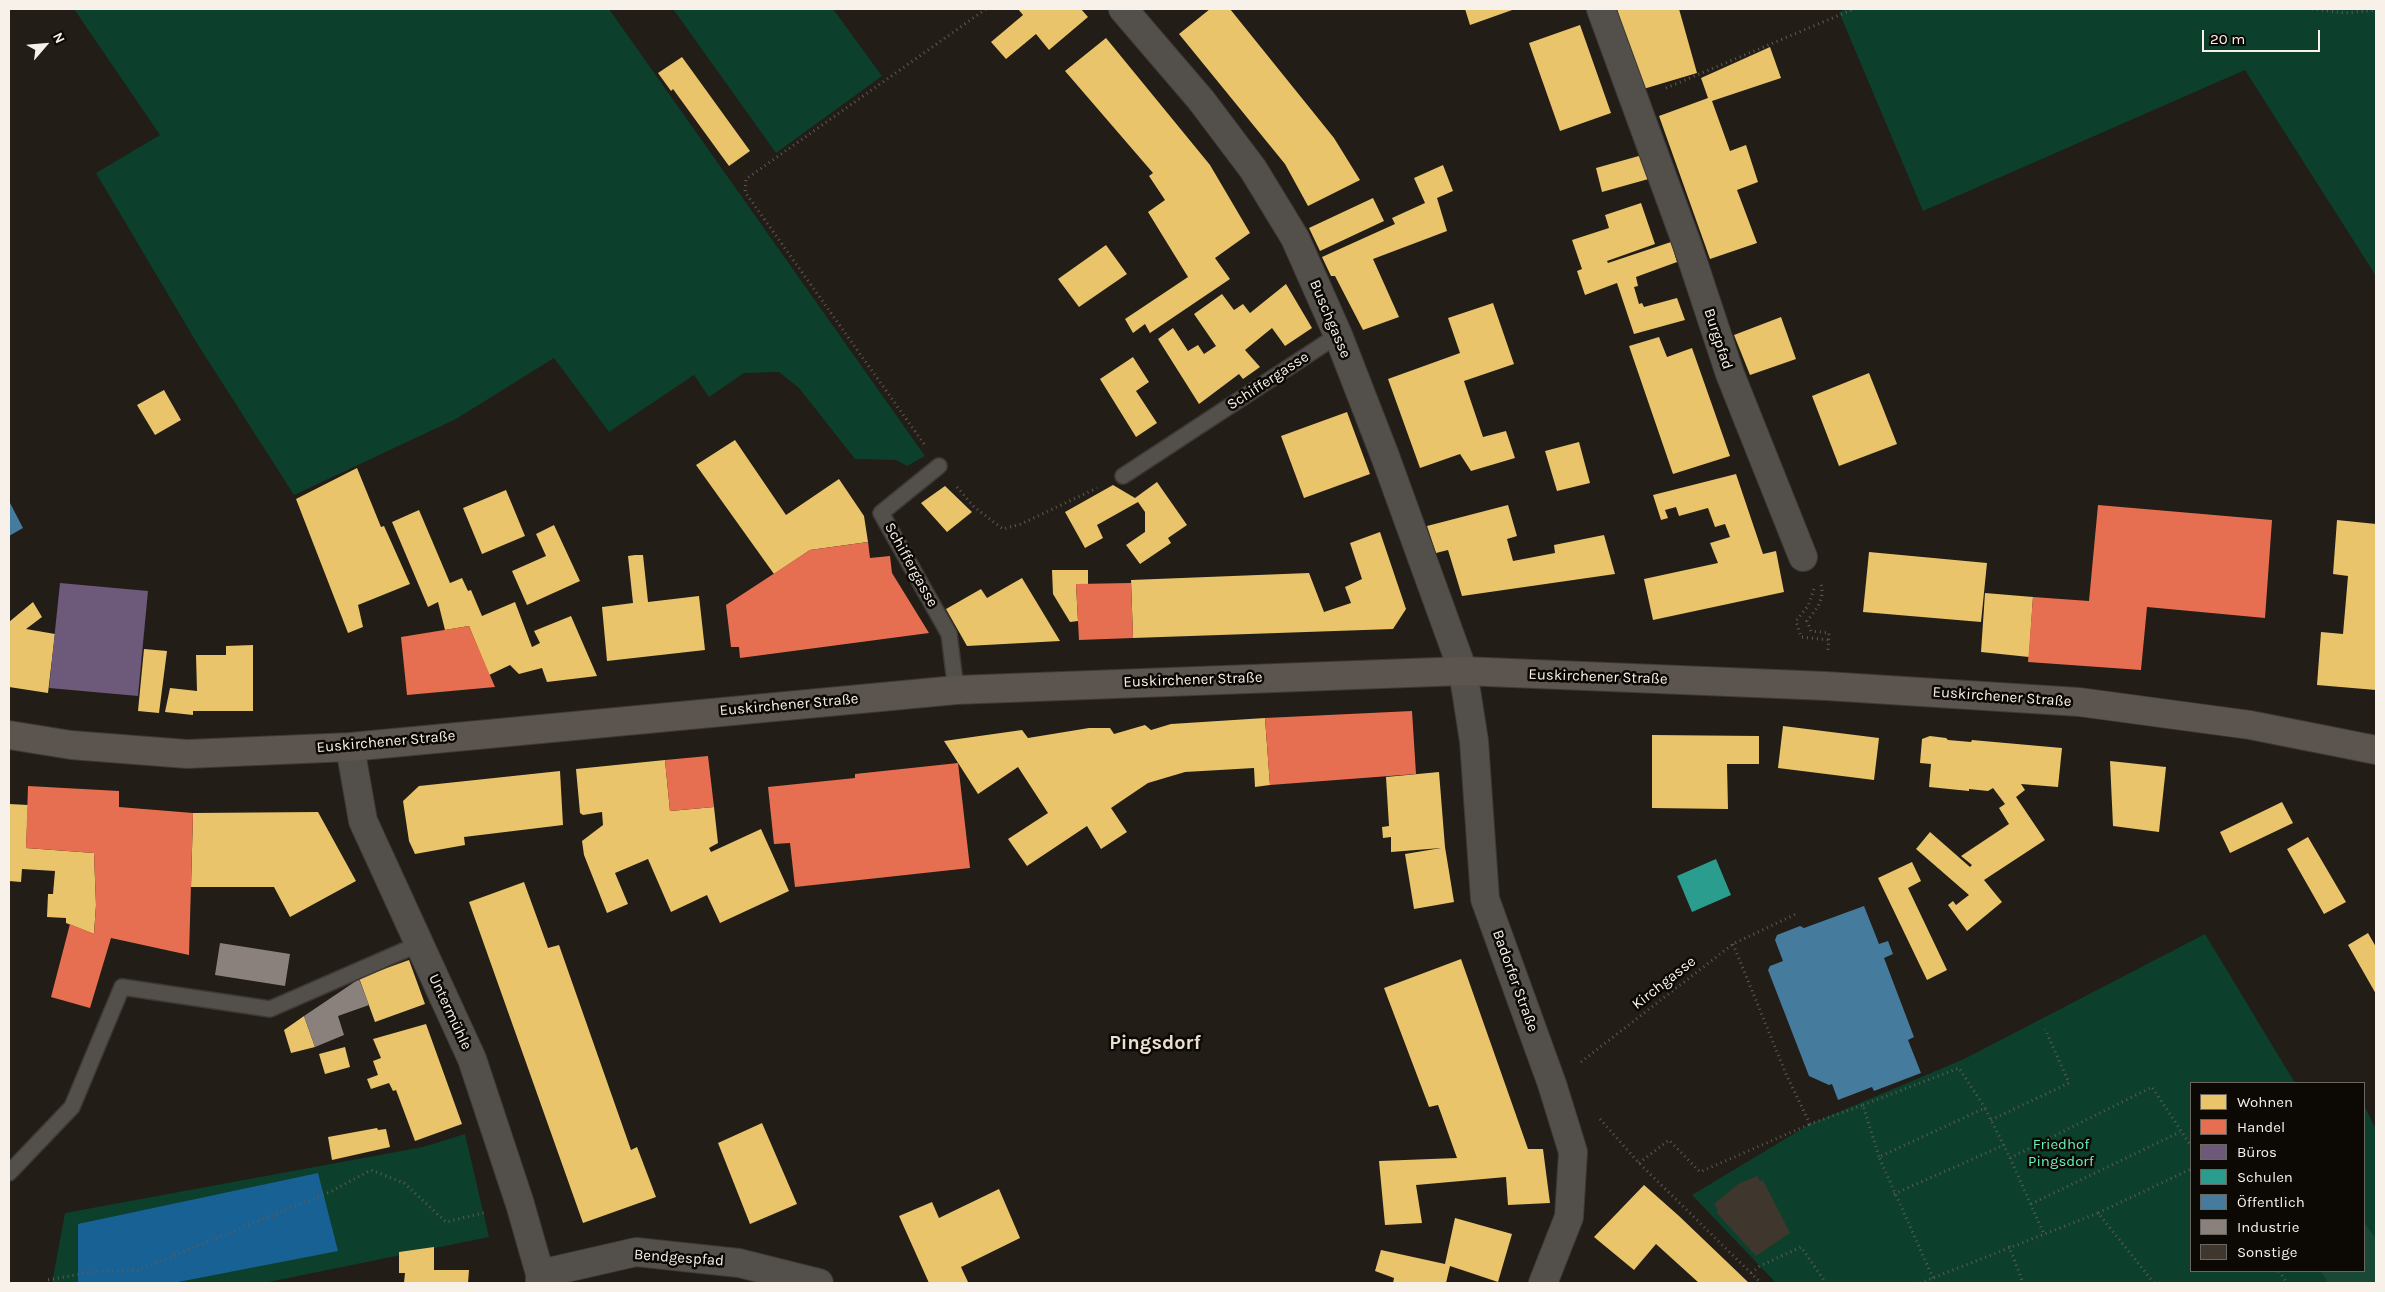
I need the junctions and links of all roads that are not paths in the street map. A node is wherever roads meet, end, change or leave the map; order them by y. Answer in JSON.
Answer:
{"nodes":[{"id":1,"x":1123,"y":9,"type":"edge"},
{"id":2,"x":1601,"y":9,"type":"edge"},
{"id":3,"x":1338,"y":335,"type":"junction"},
{"id":4,"x":939,"y":466,"type":"road end"},
{"id":5,"x":1123,"y":476,"type":"road end"},
{"id":6,"x":1803,"y":558,"type":"road end"},
{"id":7,"x":1463,"y":671,"type":"junction"},
{"id":8,"x":956,"y":690,"type":"junction"},
{"id":9,"x":9,"y":736,"type":"edge"},
{"id":10,"x":350,"y":747,"type":"junction"},
{"id":11,"x":2376,"y":750,"type":"edge"},
{"id":12,"x":419,"y":944,"type":"junction"},
{"id":13,"x":9,"y":1172,"type":"edge"},
{"id":14,"x":540,"y":1278,"type":"edge"},
{"id":15,"x":818,"y":1283,"type":"edge"},
{"id":16,"x":1543,"y":1283,"type":"edge"}],
"edges":[{"from":1,"to":3,"type":"street","name":"Buschgasse"},
{"from":2,"to":6,"type":"street","name":"Burgpfad"},
{"from":3,"to":5,"type":"lane","name":"Schiffergasse"},
{"from":3,"to":7,"type":"street","name":"Buschgasse"},
{"from":4,"to":8,"type":"lane","name":"Schiffergasse"},
{"from":7,"to":8,"type":"main road","name":"Euskirchener Straße"},
{"from":7,"to":11,"type":"main road","name":"Euskirchener Straße"},
{"from":7,"to":16,"type":"street","name":"Badorfer Straße"},
{"from":8,"to":10,"type":"main road","name":"Euskirchener Straße"},
{"from":9,"to":10,"type":"main road","name":"Euskirchener Straße"},
{"from":10,"to":12,"type":"street","name":"Untermühle"},
{"from":12,"to":13,"type":"lane"},
{"from":12,"to":14,"type":"street","name":"Untermühle"},
{"from":14,"to":15,"type":"street","name":"Bendgespfad"}]}
